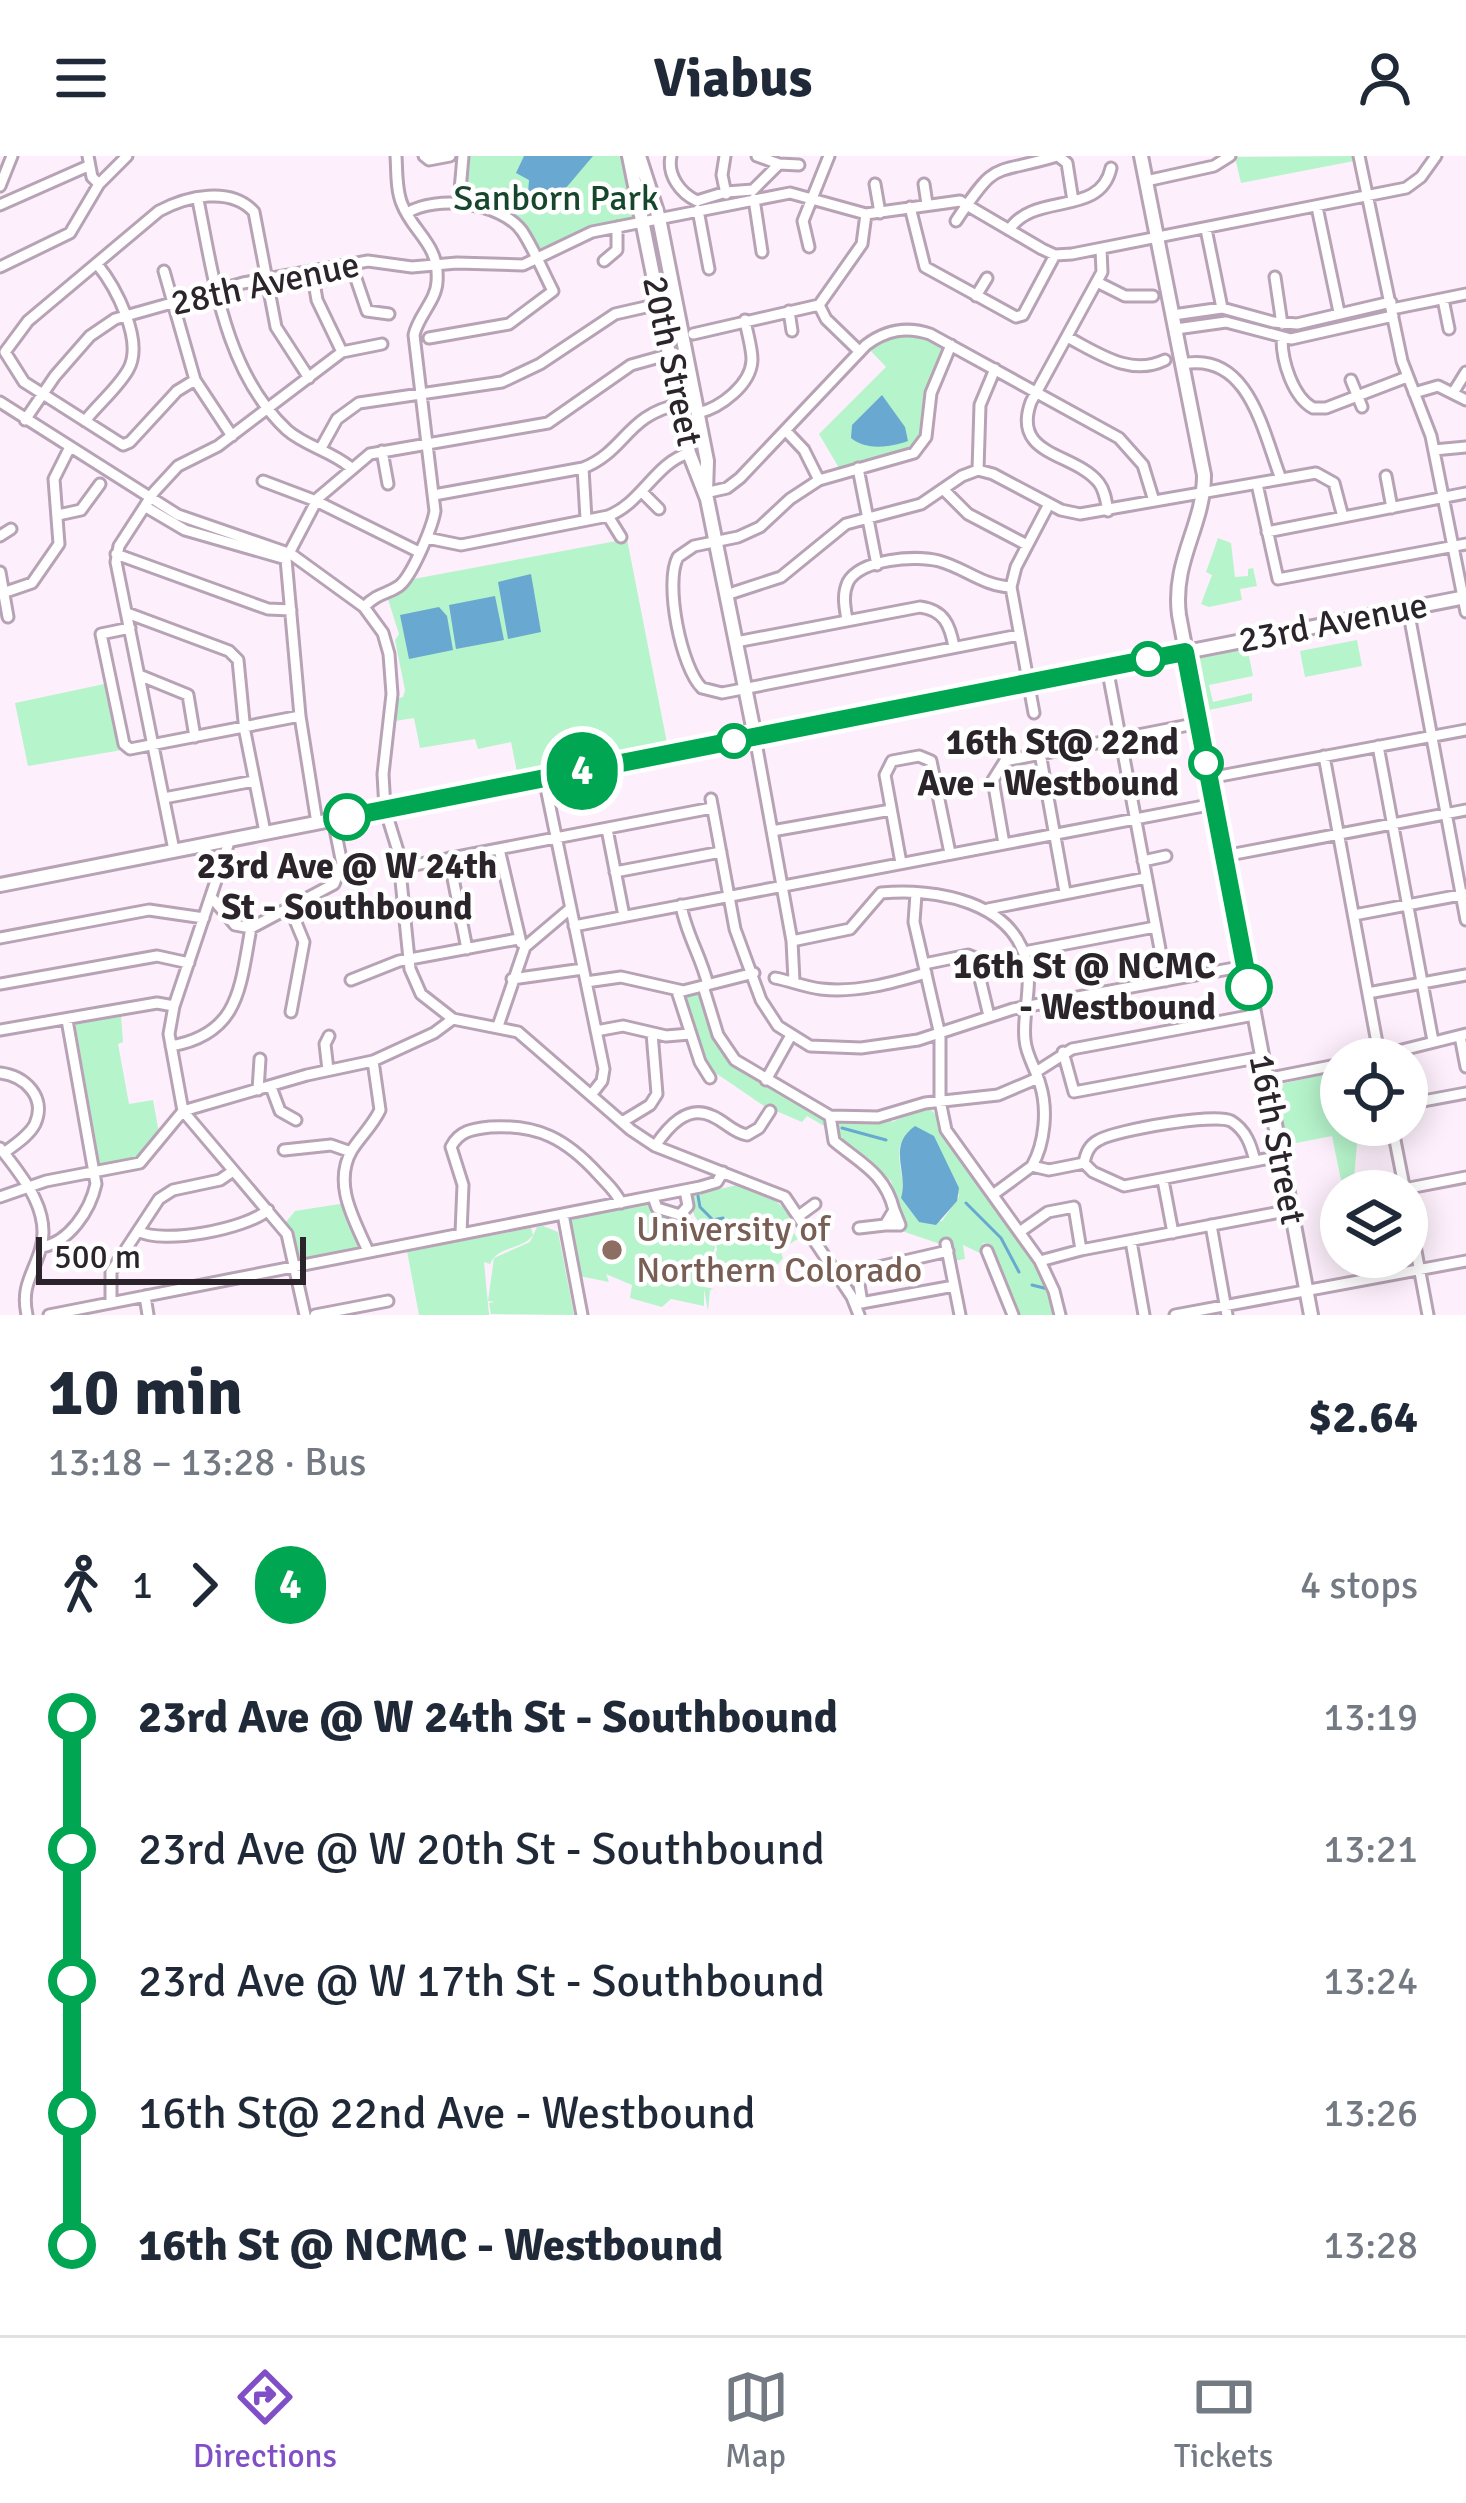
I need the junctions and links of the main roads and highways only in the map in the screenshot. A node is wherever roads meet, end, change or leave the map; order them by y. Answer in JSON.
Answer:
{"nodes":[{"id":1,"x":629,"y":156,"type":"edge"},
{"id":2,"x":639,"y":156,"type":"edge"},
{"id":3,"x":1141,"y":156,"type":"edge"},
{"id":4,"x":652,"y":220,"type":"junction"},
{"id":5,"x":705,"y":493,"type":"junction"},
{"id":6,"x":1465,"y":602,"type":"edge"},
{"id":7,"x":1185,"y":652,"type":"junction"},
{"id":8,"x":754,"y":737,"type":"junction"},
{"id":9,"x":0,"y":885,"type":"edge"},
{"id":10,"x":1311,"y":1315,"type":"edge"}],
"edges":[{"from":1,"to":4,"type":"main road"},
{"from":2,"to":4,"type":"main road","name":"20th Street"},
{"from":3,"to":7,"type":"main road","name":"16th Street"},
{"from":4,"to":5,"type":"main road","name":"20th Street"},
{"from":4,"to":5,"type":"main road","name":"20th Street"},
{"from":5,"to":8,"type":"main road","name":"20th Street"},
{"from":6,"to":7,"type":"main road","name":"23rd Avenue"},
{"from":7,"to":8,"type":"main road","name":"23rd Avenue"},
{"from":7,"to":10,"type":"main road","name":"16th Street"},
{"from":8,"to":9,"type":"main road","name":"23rd Avenue"}]}
